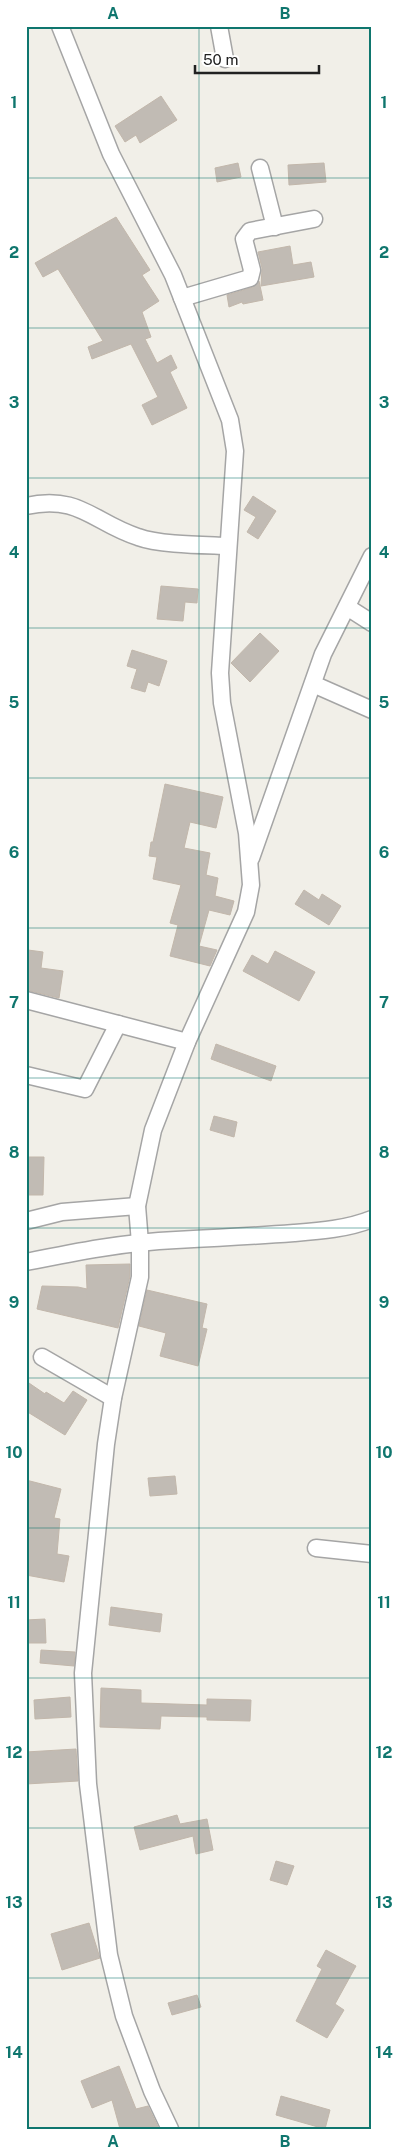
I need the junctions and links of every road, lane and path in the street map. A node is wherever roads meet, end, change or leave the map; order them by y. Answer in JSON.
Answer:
{"nodes":[{"id":1,"x":60,"y":26,"type":"edge"},
{"id":2,"x":219,"y":26,"type":"edge"},
{"id":3,"x":225,"y":59,"type":"dead end"},
{"id":4,"x":260,"y":168,"type":"dead end"},
{"id":5,"x":314,"y":219,"type":"dead end"},
{"id":6,"x":275,"y":226,"type":"junction"},
{"id":7,"x":182,"y":298,"type":"junction"},
{"id":8,"x":26,"y":506,"type":"edge"},
{"id":9,"x":227,"y":546,"type":"junction"},
{"id":10,"x":372,"y":556,"type":"edge"},
{"id":11,"x":347,"y":607,"type":"junction"},
{"id":12,"x":372,"y":623,"type":"edge"},
{"id":13,"x":313,"y":684,"type":"junction"},
{"id":14,"x":372,"y":710,"type":"edge"},
{"id":15,"x":250,"y":862,"type":"junction"},
{"id":16,"x":26,"y":1000,"type":"edge"},
{"id":17,"x":118,"y":1024,"type":"junction"},
{"id":18,"x":188,"y":1042,"type":"junction"},
{"id":19,"x":26,"y":1075,"type":"edge"},
{"id":20,"x":138,"y":1211,"type":"junction"},
{"id":21,"x":372,"y":1219,"type":"edge"},
{"id":22,"x":26,"y":1220,"type":"edge"},
{"id":23,"x":140,"y":1239,"type":"junction"},
{"id":24,"x":26,"y":1262,"type":"edge"},
{"id":25,"x":42,"y":1356,"type":"dead end"},
{"id":26,"x":113,"y":1398,"type":"junction"},
{"id":27,"x":316,"y":1548,"type":"dead end"},
{"id":28,"x":372,"y":1554,"type":"edge"},
{"id":29,"x":170,"y":2129,"type":"edge"}],
"edges":[{"from":1,"to":7,"type":"street"},
{"from":2,"to":3,"type":"street"},
{"from":4,"to":6,"type":"street"},
{"from":5,"to":6,"type":"street"},
{"from":6,"to":7,"type":"street"},
{"from":7,"to":9,"type":"street"},
{"from":8,"to":9,"type":"street"},
{"from":9,"to":15,"type":"street"},
{"from":10,"to":11,"type":"street"},
{"from":11,"to":12,"type":"street"},
{"from":11,"to":13,"type":"street"},
{"from":13,"to":14,"type":"street"},
{"from":13,"to":15,"type":"street"},
{"from":15,"to":18,"type":"street"},
{"from":16,"to":17,"type":"street"},
{"from":17,"to":18,"type":"street"},
{"from":17,"to":19,"type":"street"},
{"from":18,"to":20,"type":"street"},
{"from":20,"to":22,"type":"street"},
{"from":20,"to":23,"type":"street"},
{"from":21,"to":23,"type":"street"},
{"from":23,"to":24,"type":"street"},
{"from":23,"to":26,"type":"street"},
{"from":25,"to":26,"type":"street"},
{"from":26,"to":29,"type":"street"},
{"from":27,"to":28,"type":"street"}]}
